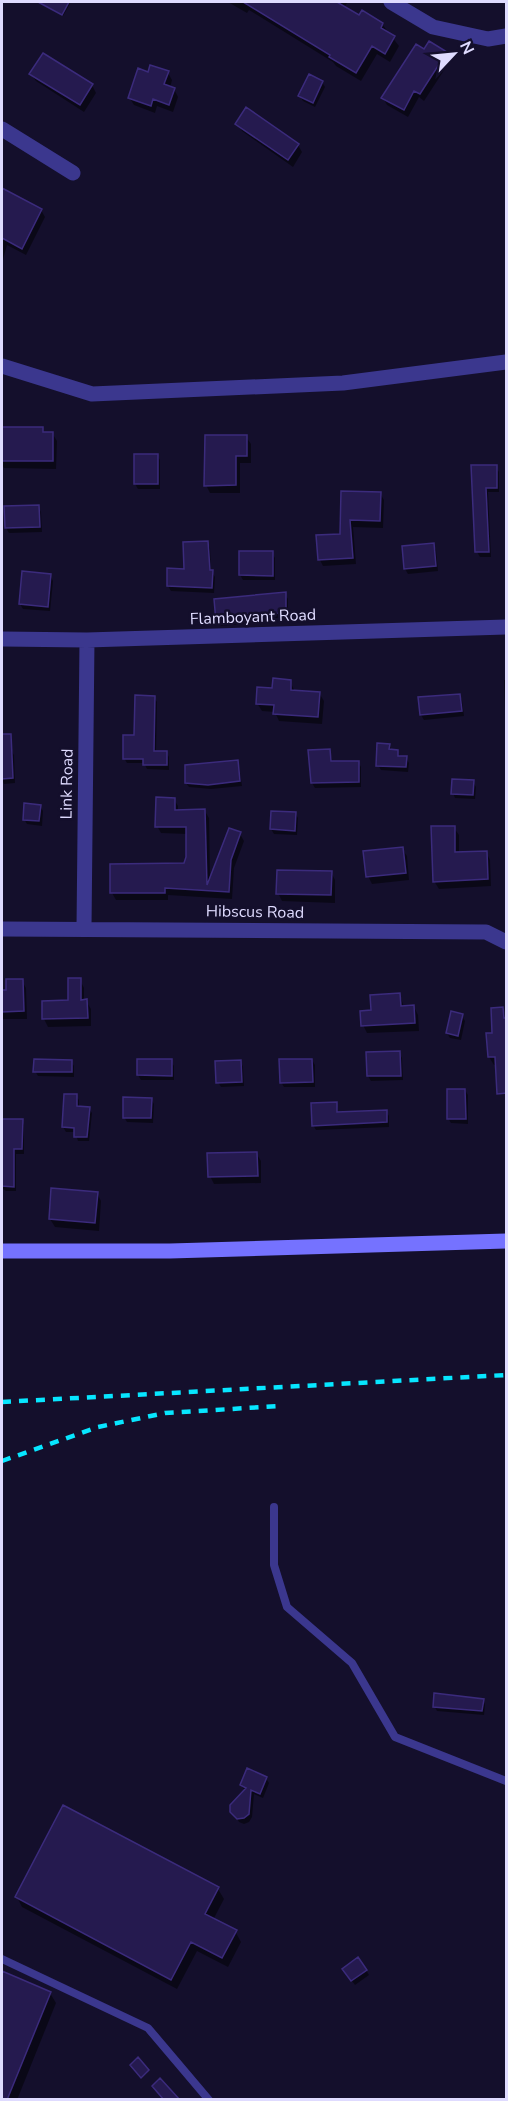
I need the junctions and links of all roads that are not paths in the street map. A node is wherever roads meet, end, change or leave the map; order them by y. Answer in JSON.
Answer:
{"nodes":[{"id":1,"x":391,"y":2,"type":"edge"},
{"id":2,"x":507,"y":36,"type":"edge"},
{"id":3,"x":2,"y":129,"type":"edge"},
{"id":4,"x":74,"y":173,"type":"dead end"},
{"id":5,"x":507,"y":362,"type":"edge"},
{"id":6,"x":2,"y":366,"type":"edge"},
{"id":7,"x":507,"y":627,"type":"edge"},
{"id":8,"x":2,"y":639,"type":"edge"},
{"id":9,"x":87,"y":640,"type":"junction"},
{"id":10,"x":2,"y":928,"type":"edge"},
{"id":11,"x":84,"y":928,"type":"junction"},
{"id":12,"x":507,"y":942,"type":"edge"},
{"id":13,"x":507,"y":1241,"type":"edge"},
{"id":14,"x":2,"y":1251,"type":"edge"},
{"id":15,"x":274,"y":1507,"type":"dead end"},
{"id":16,"x":507,"y":1781,"type":"edge"},
{"id":17,"x":2,"y":1959,"type":"edge"},
{"id":18,"x":209,"y":2100,"type":"edge"}],
"edges":[{"from":1,"to":2,"type":"street"},
{"from":3,"to":4,"type":"street"},
{"from":5,"to":6,"type":"street"},
{"from":7,"to":9,"type":"street","name":"Flamboyant Road"},
{"from":8,"to":9,"type":"street","name":"Flamboyant Road"},
{"from":9,"to":11,"type":"street","name":"Link Road"},
{"from":10,"to":11,"type":"street","name":"Hibscus Road"},
{"from":11,"to":12,"type":"street","name":"Hibscus Road"},
{"from":13,"to":14,"type":"street"},
{"from":15,"to":16,"type":"lane"},
{"from":17,"to":18,"type":"lane"}]}
